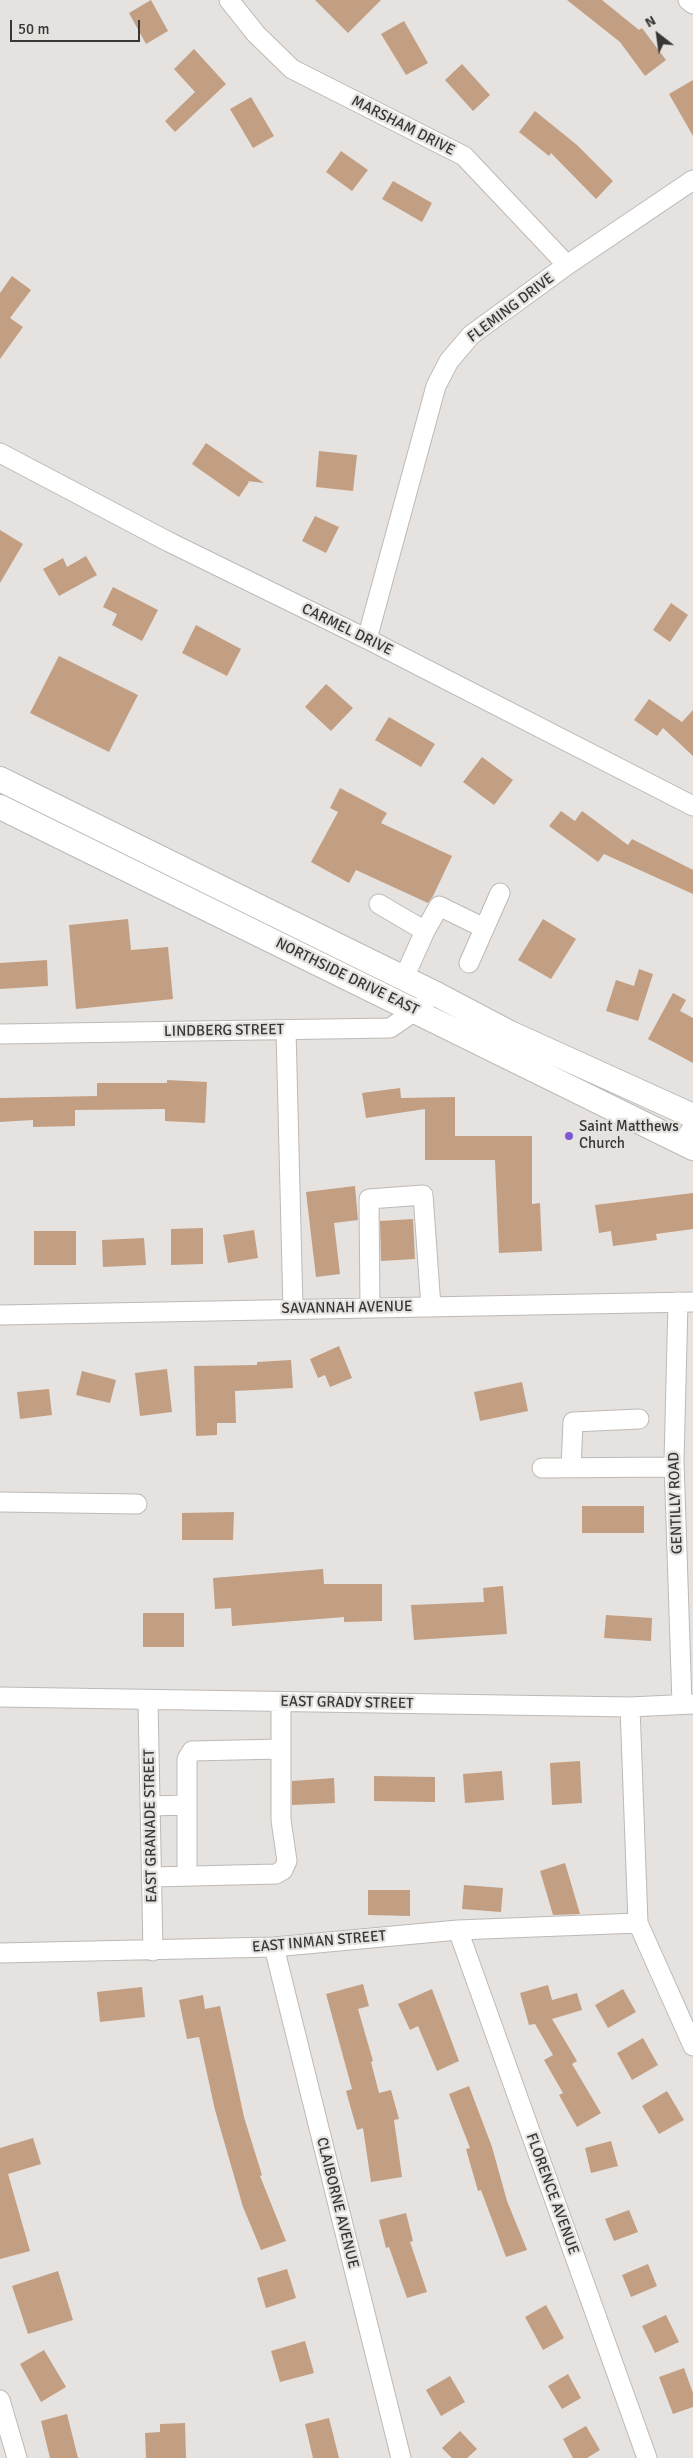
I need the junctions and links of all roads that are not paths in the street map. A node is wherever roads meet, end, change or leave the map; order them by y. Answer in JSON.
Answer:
{"nodes":[{"id":1,"x":229,"y":0,"type":"edge"},
{"id":2,"x":688,"y":0,"type":"edge"},
{"id":3,"x":693,"y":4,"type":"edge"},
{"id":4,"x":693,"y":180,"type":"edge"},
{"id":5,"x":567,"y":265,"type":"junction"},
{"id":6,"x":0,"y":453,"type":"edge"},
{"id":7,"x":367,"y":639,"type":"junction"},
{"id":8,"x":0,"y":779,"type":"edge"},
{"id":9,"x":693,"y":806,"type":"edge"},
{"id":10,"x":0,"y":807,"type":"edge"},
{"id":11,"x":500,"y":893,"type":"dead end"},
{"id":12,"x":379,"y":904,"type":"dead end"},
{"id":13,"x":484,"y":928,"type":"junction"},
{"id":14,"x":425,"y":931,"type":"junction"},
{"id":15,"x":469,"y":963,"type":"dead end"},
{"id":16,"x":403,"y":980,"type":"junction"},
{"id":17,"x":438,"y":995,"type":"junction"},
{"id":18,"x":415,"y":1011,"type":"junction"},
{"id":19,"x":286,"y":1030,"type":"junction"},
{"id":20,"x":0,"y":1034,"type":"edge"},
{"id":21,"x":693,"y":1116,"type":"edge"},
{"id":22,"x":690,"y":1139,"type":"edge"},
{"id":23,"x":685,"y":1302,"type":"edge"},
{"id":24,"x":430,"y":1307,"type":"junction"},
{"id":25,"x":370,"y":1308,"type":"junction"},
{"id":26,"x":292,"y":1309,"type":"junction"},
{"id":27,"x":0,"y":1315,"type":"edge"},
{"id":28,"x":640,"y":1419,"type":"dead end"},
{"id":29,"x":674,"y":1467,"type":"junction"},
{"id":30,"x":542,"y":1468,"type":"dead end"},
{"id":31,"x":571,"y":1468,"type":"junction"},
{"id":32,"x":0,"y":1502,"type":"edge"},
{"id":33,"x":137,"y":1504,"type":"dead end"},
{"id":34,"x":0,"y":1697,"type":"edge"},
{"id":35,"x":148,"y":1701,"type":"junction"},
{"id":36,"x":281,"y":1702,"type":"junction"},
{"id":37,"x":687,"y":1704,"type":"edge"},
{"id":38,"x":630,"y":1706,"type":"junction"},
{"id":39,"x":281,"y":1749,"type":"junction"},
{"id":40,"x":187,"y":1805,"type":"junction"},
{"id":41,"x":150,"y":1806,"type":"junction"},
{"id":42,"x":187,"y":1876,"type":"junction"},
{"id":43,"x":152,"y":1877,"type":"junction"},
{"id":44,"x":638,"y":1923,"type":"junction"},
{"id":45,"x":458,"y":1930,"type":"junction"},
{"id":46,"x":274,"y":1947,"type":"junction"},
{"id":47,"x":153,"y":1951,"type":"junction"},
{"id":48,"x":0,"y":1953,"type":"edge"},
{"id":49,"x":693,"y":2046,"type":"edge"},
{"id":50,"x":0,"y":2400,"type":"edge"},
{"id":51,"x":17,"y":2458,"type":"edge"},
{"id":52,"x":401,"y":2458,"type":"edge"},
{"id":53,"x":647,"y":2458,"type":"edge"}],
"edges":[{"from":1,"to":5,"type":"street","name":"MARSHAM DRIVE"},
{"from":2,"to":3,"type":"street"},
{"from":4,"to":5,"type":"street","name":"FLEMING DRIVE"},
{"from":5,"to":7,"type":"street","name":"FLEMING DRIVE"},
{"from":6,"to":7,"type":"street","name":"CARMEL DRIVE"},
{"from":7,"to":9,"type":"street","name":"CARMEL DRIVE"},
{"from":8,"to":16,"type":"main road","name":"NORTHSIDE DRIVE EAST"},
{"from":10,"to":18,"type":"main road","name":"NORTHSIDE DRIVE EAST"},
{"from":11,"to":13,"type":"street"},
{"from":12,"to":14,"type":"street"},
{"from":13,"to":14,"type":"street"},
{"from":13,"to":15,"type":"street"},
{"from":14,"to":16,"type":"street"},
{"from":16,"to":17,"type":"main road","name":"NORTHSIDE DRIVE EAST"},
{"from":17,"to":18,"type":"street","name":"LINDBERG STREET"},
{"from":17,"to":21,"type":"main road","name":"NORTHSIDE DRIVE EAST"},
{"from":18,"to":19,"type":"street","name":"LINDBERG STREET"},
{"from":18,"to":22,"type":"main road","name":"NORTHSIDE DRIVE EAST"},
{"from":19,"to":20,"type":"street","name":"LINDBERG STREET"},
{"from":19,"to":26,"type":"street"},
{"from":23,"to":24,"type":"street","name":"SAVANNAH AVENUE"},
{"from":23,"to":29,"type":"street","name":"GENTILLY ROAD"},
{"from":24,"to":25,"type":"street","name":"SAVANNAH AVENUE"},
{"from":24,"to":25,"type":"street"},
{"from":25,"to":26,"type":"street","name":"SAVANNAH AVENUE"},
{"from":26,"to":27,"type":"street","name":"SAVANNAH AVENUE"},
{"from":28,"to":31,"type":"street"},
{"from":29,"to":31,"type":"street"},
{"from":29,"to":37,"type":"street","name":"GENTILLY ROAD"},
{"from":30,"to":31,"type":"street"},
{"from":32,"to":33,"type":"street"},
{"from":34,"to":35,"type":"street","name":"EAST GRADY STREET"},
{"from":35,"to":36,"type":"street","name":"EAST GRADY STREET"},
{"from":35,"to":41,"type":"street","name":"EAST GRANADE STREET"},
{"from":36,"to":38,"type":"street","name":"EAST GRADY STREET"},
{"from":36,"to":39,"type":"street"},
{"from":37,"to":38,"type":"street","name":"EAST GRADY STREET"},
{"from":38,"to":44,"type":"street"},
{"from":39,"to":40,"type":"street"},
{"from":39,"to":42,"type":"street"},
{"from":40,"to":41,"type":"street"},
{"from":40,"to":42,"type":"street"},
{"from":41,"to":43,"type":"street","name":"EAST GRANADE STREET"},
{"from":42,"to":43,"type":"street"},
{"from":43,"to":47,"type":"street","name":"EAST GRANADE STREET"},
{"from":44,"to":45,"type":"street","name":"EAST INMAN STREET"},
{"from":44,"to":49,"type":"street"},
{"from":45,"to":46,"type":"street","name":"EAST INMAN STREET"},
{"from":45,"to":53,"type":"street","name":"FLORENCE AVENUE"},
{"from":46,"to":47,"type":"street","name":"EAST INMAN STREET"},
{"from":46,"to":52,"type":"street","name":"CLAIBORNE AVENUE"},
{"from":47,"to":48,"type":"street","name":"EAST INMAN STREET"},
{"from":50,"to":51,"type":"street"}]}
